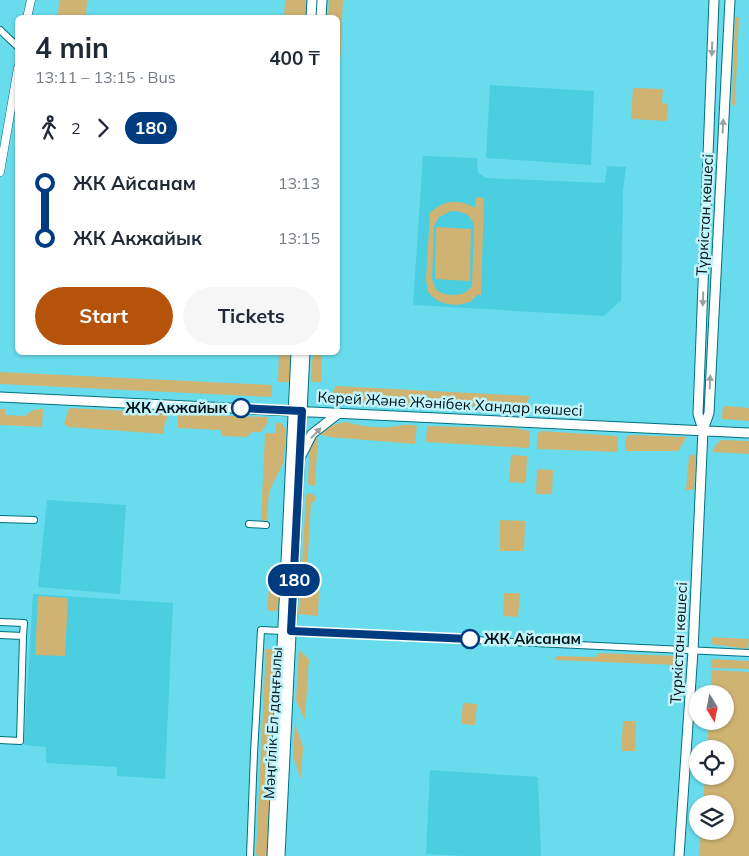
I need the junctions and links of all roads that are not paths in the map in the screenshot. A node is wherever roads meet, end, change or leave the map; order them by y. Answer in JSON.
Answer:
{"nodes":[{"id":1,"x":31,"y":0,"type":"edge"},
{"id":2,"x":312,"y":0,"type":"edge"},
{"id":3,"x":322,"y":0,"type":"edge"},
{"id":4,"x":714,"y":0,"type":"edge"},
{"id":5,"x":730,"y":0,"type":"edge"},
{"id":6,"x":28,"y":15,"type":"edge"},
{"id":7,"x":311,"y":15,"type":"edge"},
{"id":8,"x":321,"y":15,"type":"edge"},
{"id":9,"x":0,"y":30,"type":"edge"},
{"id":10,"x":15,"y":44,"type":"edge"},
{"id":11,"x":15,"y":84,"type":"edge"},
{"id":12,"x":2,"y":151,"type":"edge"},
{"id":13,"x":0,"y":172,"type":"edge"},
{"id":14,"x":296,"y":355,"type":"edge"},
{"id":15,"x":305,"y":355,"type":"edge"},
{"id":16,"x":0,"y":397,"type":"edge"},
{"id":17,"x":292,"y":410,"type":"junction"},
{"id":18,"x":302,"y":411,"type":"junction"},
{"id":19,"x":339,"y":412,"type":"junction"},
{"id":20,"x":703,"y":430,"type":"junction"},
{"id":21,"x":749,"y":433,"type":"edge"},
{"id":22,"x":299,"y":459,"type":"junction"},
{"id":23,"x":0,"y":519,"type":"edge"},
{"id":24,"x":34,"y":520,"type":"dead end"},
{"id":25,"x":249,"y":524,"type":"dead end"},
{"id":26,"x":266,"y":525,"type":"dead end"},
{"id":27,"x":0,"y":622,"type":"edge"},
{"id":28,"x":287,"y":631,"type":"junction"},
{"id":29,"x":0,"y":635,"type":"edge"},
{"id":30,"x":23,"y":636,"type":"junction"},
{"id":31,"x":693,"y":651,"type":"junction"},
{"id":32,"x":749,"y":653,"type":"edge"},
{"id":33,"x":0,"y":740,"type":"edge"},
{"id":34,"x":250,"y":856,"type":"edge"},
{"id":35,"x":272,"y":856,"type":"edge"},
{"id":36,"x":280,"y":856,"type":"edge"},
{"id":37,"x":679,"y":856,"type":"edge"}],
"edges":[{"from":1,"to":6,"type":"street"},
{"from":2,"to":7,"type":"main road"},
{"from":3,"to":8,"type":"main road"},
{"from":4,"to":20,"type":"main road","name":"Түркістан көшесі","one_way":true},
{"from":20,"to":5,"type":"main road","name":"Түркістан көшесі","one_way":true},
{"from":9,"to":10,"type":"street"},
{"from":11,"to":12,"type":"street"},
{"from":12,"to":13,"type":"street"},
{"from":14,"to":17,"type":"main road","name":"Мәңгілік Ел даңғылы"},
{"from":15,"to":18,"type":"main road","name":"Мәңгілік Ел даңғылы"},
{"from":16,"to":17,"type":"main road","name":"Керей Және Жәнібек Хандар көшесі"},
{"from":17,"to":18,"type":"main road","name":"Керей Және Жәнібек Хандар көшесі"},
{"from":17,"to":28,"type":"main road","name":"Мәңгілік Ел даңғылы"},
{"from":18,"to":19,"type":"main road","name":"Керей Және Жәнібек Хандар көшесі"},
{"from":18,"to":22,"type":"main road","name":"Мәңгілік Ел даңғылы"},
{"from":19,"to":20,"type":"main road","name":"Керей Және Жәнібек Хандар көшесі"},
{"from":22,"to":19,"type":"main road","one_way":true},
{"from":20,"to":21,"type":"main road","name":"Керей Және Жәнібек Хандар көшесі"},
{"from":20,"to":31,"type":"main road","name":"Түркістан көшесі"},
{"from":22,"to":28,"type":"main road","name":"Мәңгілік Ел даңғылы"},
{"from":23,"to":24,"type":"street"},
{"from":25,"to":26,"type":"street"},
{"from":27,"to":30,"type":"street"},
{"from":28,"to":31,"type":"street"},
{"from":28,"to":34,"type":"street"},
{"from":28,"to":35,"type":"main road","name":"Мәңгілік Ел даңғылы"},
{"from":28,"to":36,"type":"main road","name":"Мәңгілік Ел даңғылы"},
{"from":29,"to":30,"type":"street"},
{"from":30,"to":33,"type":"street"},
{"from":31,"to":32,"type":"street"},
{"from":31,"to":37,"type":"main road","name":"Түркістан көшесі"}]}
